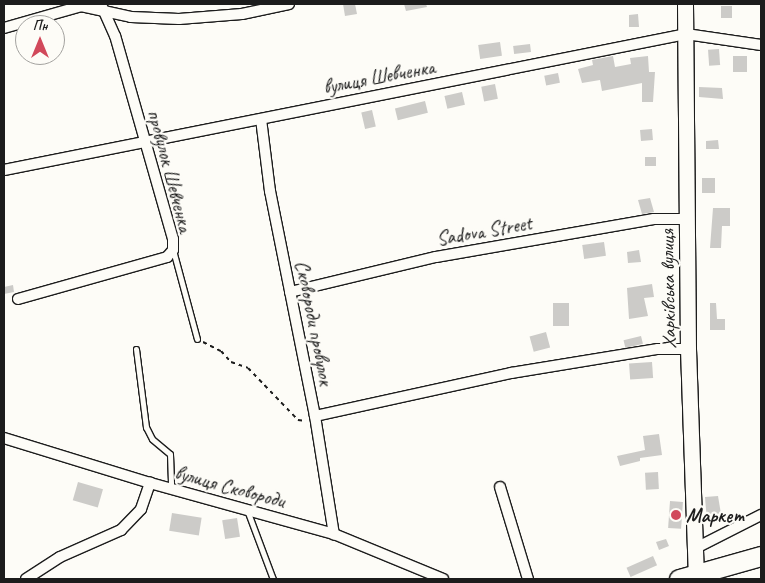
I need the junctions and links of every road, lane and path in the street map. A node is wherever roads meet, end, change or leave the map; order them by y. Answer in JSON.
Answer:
{"nodes":[{"id":1,"x":290,"y":4,"type":"edge"},
{"id":2,"x":685,"y":4,"type":"edge"},
{"id":3,"x":104,"y":8,"type":"edge"},
{"id":4,"x":4,"y":28,"type":"edge"},
{"id":5,"x":686,"y":34,"type":"junction"},
{"id":6,"x":761,"y":44,"type":"edge"},
{"id":7,"x":261,"y":118,"type":"junction"},
{"id":8,"x":145,"y":140,"type":"junction"},
{"id":9,"x":4,"y":170,"type":"edge"},
{"id":10,"x":686,"y":219,"type":"junction"},
{"id":11,"x":173,"y":250,"type":"junction"},
{"id":12,"x":290,"y":292,"type":"junction"},
{"id":13,"x":18,"y":300,"type":"dead end"},
{"id":14,"x":197,"y":338,"type":"joint"},
{"id":15,"x":136,"y":349,"type":"dead end"},
{"id":16,"x":688,"y":349,"type":"junction"},
{"id":17,"x":316,"y":419,"type":"junction"},
{"id":18,"x":4,"y":438,"type":"edge"},
{"id":19,"x":150,"y":484,"type":"junction"},
{"id":20,"x":500,"y":487,"type":"dead end"},
{"id":21,"x":171,"y":489,"type":"junction"},
{"id":22,"x":248,"y":510,"type":"junction"},
{"id":23,"x":761,"y":515,"type":"edge"},
{"id":24,"x":334,"y":534,"type":"junction"},
{"id":25,"x":694,"y":549,"type":"junction"},
{"id":26,"x":761,"y":556,"type":"edge"},
{"id":27,"x":690,"y":578,"type":"edge"},
{"id":28,"x":26,"y":579,"type":"edge"},
{"id":29,"x":273,"y":579,"type":"edge"},
{"id":30,"x":443,"y":579,"type":"edge"},
{"id":31,"x":528,"y":579,"type":"edge"}],
"edges":[{"from":1,"to":3,"type":"street"},
{"from":2,"to":5,"type":"main road","name":"Харківська вулиця"},
{"from":3,"to":4,"type":"street"},
{"from":3,"to":8,"type":"street","name":"провулок Шевченка"},
{"from":5,"to":6,"type":"street","name":"вулиця Шевченка"},
{"from":5,"to":7,"type":"street","name":"вулиця Шевченка"},
{"from":5,"to":10,"type":"main road","name":"Харківська вулиця"},
{"from":7,"to":8,"type":"street","name":"вулиця Шевченка"},
{"from":7,"to":12,"type":"street","name":"Сковороди провулок"},
{"from":8,"to":9,"type":"street","name":"вулиця Шевченка"},
{"from":8,"to":11,"type":"street","name":"провулок Шевченка"},
{"from":10,"to":12,"type":"street","name":"Sadova Street"},
{"from":10,"to":16,"type":"main road","name":"Харківська вулиця"},
{"from":11,"to":13,"type":"street","name":"провулок Шевченка"},
{"from":11,"to":14,"type":"lane"},
{"from":12,"to":17,"type":"street","name":"Сковороди провулок"},
{"from":14,"to":17,"type":"path"},
{"from":15,"to":21,"type":"lane"},
{"from":16,"to":17,"type":"street"},
{"from":16,"to":25,"type":"main road","name":"Харківська вулиця"},
{"from":17,"to":24,"type":"street","name":"Сковороди провулок"},
{"from":18,"to":19,"type":"street","name":"вулиця Сковороди"},
{"from":19,"to":21,"type":"street","name":"вулиця Сковороди"},
{"from":19,"to":28,"type":"street"},
{"from":20,"to":31,"type":"street"},
{"from":21,"to":22,"type":"street","name":"вулиця Сковороди"},
{"from":22,"to":24,"type":"street","name":"вулиця Сковороди"},
{"from":22,"to":29,"type":"lane"},
{"from":23,"to":25,"type":"street"},
{"from":24,"to":30,"type":"street","name":"вулиця Сковороди"},
{"from":25,"to":27,"type":"main road","name":"Харківська вулиця"},
{"from":26,"to":27,"type":"highway"}]}
